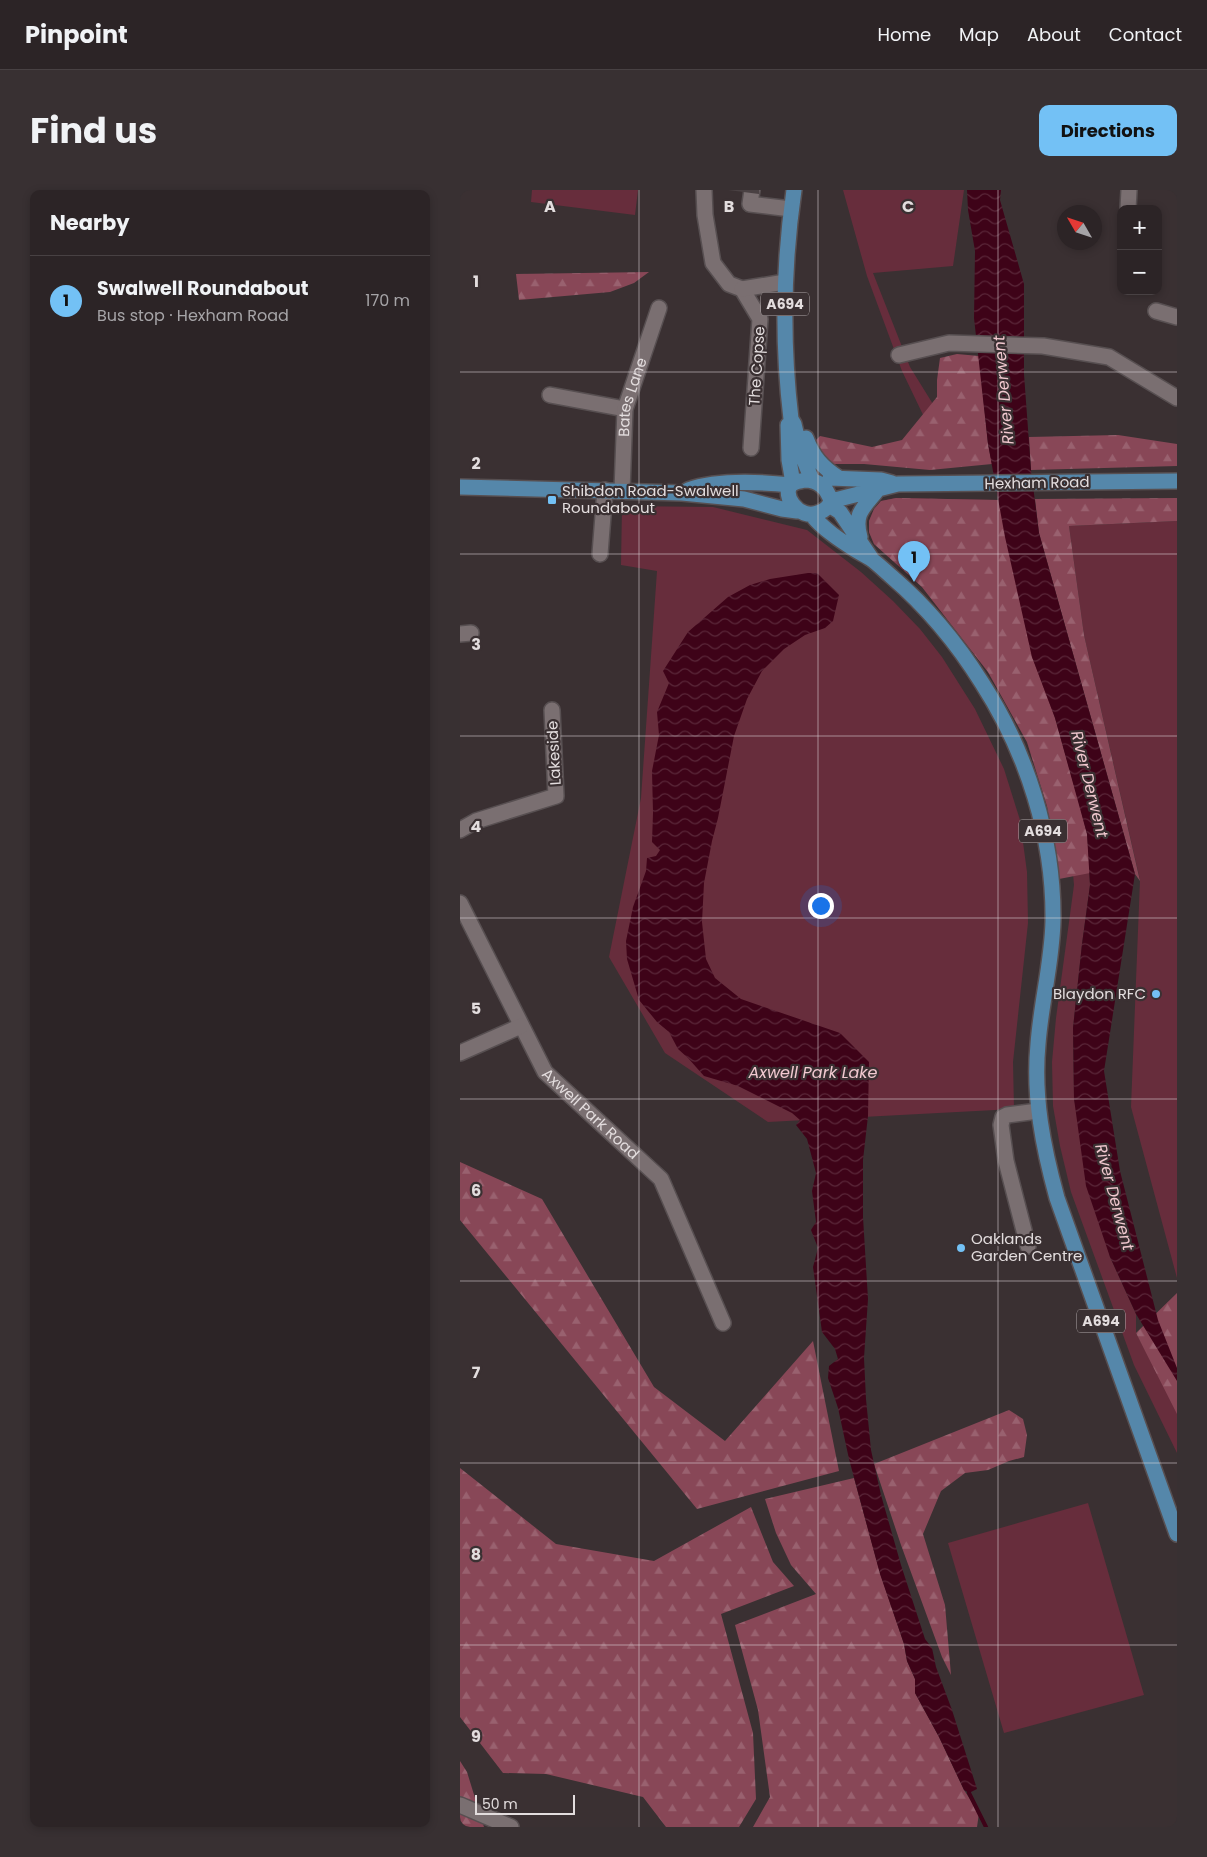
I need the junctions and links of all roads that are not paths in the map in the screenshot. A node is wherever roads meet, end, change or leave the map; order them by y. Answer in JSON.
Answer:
{"nodes":[{"id":1,"x":704,"y":190,"type":"edge"},
{"id":2,"x":752,"y":190,"type":"edge"},
{"id":3,"x":794,"y":190,"type":"edge"},
{"id":4,"x":1129,"y":190,"type":"edge"},
{"id":5,"x":1128,"y":205,"type":"edge"},
{"id":6,"x":791,"y":209,"type":"junction"},
{"id":7,"x":785,"y":282,"type":"junction"},
{"id":8,"x":742,"y":289,"type":"junction"},
{"id":9,"x":659,"y":308,"type":"dead end"},
{"id":10,"x":1156,"y":311,"type":"dead end"},
{"id":11,"x":1177,"y":317,"type":"edge"},
{"id":12,"x":899,"y":355,"type":"dead end"},
{"id":13,"x":787,"y":388,"type":"junction"},
{"id":14,"x":550,"y":395,"type":"dead end"},
{"id":15,"x":1177,"y":398,"type":"edge"},
{"id":16,"x":625,"y":409,"type":"junction"},
{"id":17,"x":791,"y":419,"type":"junction"},
{"id":18,"x":751,"y":448,"type":"dead end"},
{"id":19,"x":789,"y":463,"type":"junction"},
{"id":20,"x":839,"y":478,"type":"junction"},
{"id":21,"x":815,"y":481,"type":"junction"},
{"id":22,"x":1177,"y":481,"type":"edge"},
{"id":23,"x":756,"y":482,"type":"junction"},
{"id":24,"x":792,"y":484,"type":"junction"},
{"id":25,"x":898,"y":484,"type":"junction"},
{"id":26,"x":460,"y":487,"type":"edge"},
{"id":27,"x":878,"y":489,"type":"junction"},
{"id":28,"x":605,"y":490,"type":"junction"},
{"id":29,"x":622,"y":491,"type":"junction"},
{"id":30,"x":682,"y":492,"type":"junction"},
{"id":31,"x":830,"y":503,"type":"junction"},
{"id":32,"x":797,"y":511,"type":"junction"},
{"id":33,"x":812,"y":515,"type":"junction"},
{"id":34,"x":861,"y":541,"type":"junction"},
{"id":35,"x":600,"y":554,"type":"dead end"},
{"id":36,"x":871,"y":558,"type":"junction"},
{"id":37,"x":552,"y":710,"type":"dead end"},
{"id":38,"x":460,"y":830,"type":"edge"},
{"id":39,"x":460,"y":903,"type":"edge"},
{"id":40,"x":521,"y":1026,"type":"junction"},
{"id":41,"x":460,"y":1053,"type":"edge"},
{"id":42,"x":1038,"y":1111,"type":"junction"},
{"id":43,"x":1028,"y":1246,"type":"dead end"},
{"id":44,"x":723,"y":1323,"type":"dead end"},
{"id":45,"x":1177,"y":1534,"type":"edge"},
{"id":46,"x":460,"y":1805,"type":"edge"},
{"id":47,"x":512,"y":1827,"type":"edge"}],
"edges":[{"from":1,"to":8,"type":"street","name":"The Copse"},
{"from":2,"to":6,"type":"street"},
{"from":3,"to":6,"type":"main road","number":"A694"},
{"from":4,"to":5,"type":"street"},
{"from":6,"to":7,"type":"main road","number":"A694"},
{"from":7,"to":8,"type":"street"},
{"from":7,"to":13,"type":"main road","number":"A694"},
{"from":8,"to":18,"type":"street","name":"The Copse"},
{"from":9,"to":16,"type":"street","name":"Bates Lane"},
{"from":10,"to":11,"type":"street"},
{"from":12,"to":15,"type":"street"},
{"from":13,"to":17,"type":"main road","number":"A694"},
{"from":13,"to":20,"type":"main road","number":"A694"},
{"from":14,"to":16,"type":"street"},
{"from":16,"to":29,"type":"street","name":"Bates Lane"},
{"from":17,"to":19,"type":"main road","number":"A694"},
{"from":17,"to":21,"type":"main road","number":"A694"},
{"from":19,"to":23,"type":"main road"},
{"from":19,"to":24,"type":"main road","number":"A694"},
{"from":20,"to":21,"type":"main road","name":"Hexham Road"},
{"from":20,"to":25,"type":"main road","name":"Hexham Road"},
{"from":21,"to":24,"type":"main road"},
{"from":21,"to":31,"type":"main road","number":"A694"},
{"from":22,"to":25,"type":"main road","name":"Hexham Road"},
{"from":23,"to":24,"type":"main road"},
{"from":23,"to":30,"type":"main road"},
{"from":24,"to":32,"type":"main road","number":"A694"},
{"from":25,"to":27,"type":"main road","name":"Hexham Road"},
{"from":26,"to":28,"type":"main road"},
{"from":27,"to":31,"type":"main road","name":"Hexham Road"},
{"from":27,"to":34,"type":"main road"},
{"from":28,"to":29,"type":"main road"},
{"from":28,"to":35,"type":"street"},
{"from":29,"to":30,"type":"main road"},
{"from":30,"to":32,"type":"main road"},
{"from":31,"to":33,"type":"main road"},
{"from":31,"to":34,"type":"main road","number":"A694"},
{"from":32,"to":33,"type":"main road","number":"A694"},
{"from":33,"to":36,"type":"main road","number":"A694"},
{"from":34,"to":36,"type":"main road","number":"A694"},
{"from":36,"to":42,"type":"main road","number":"A694"},
{"from":37,"to":38,"type":"street","name":"Lakeside"},
{"from":39,"to":40,"type":"street","name":"Axwell Park Road"},
{"from":40,"to":41,"type":"street"},
{"from":40,"to":44,"type":"street","name":"Axwell Park Road"},
{"from":42,"to":43,"type":"street"},
{"from":42,"to":45,"type":"main road","number":"A694"},
{"from":46,"to":47,"type":"street"}]}
